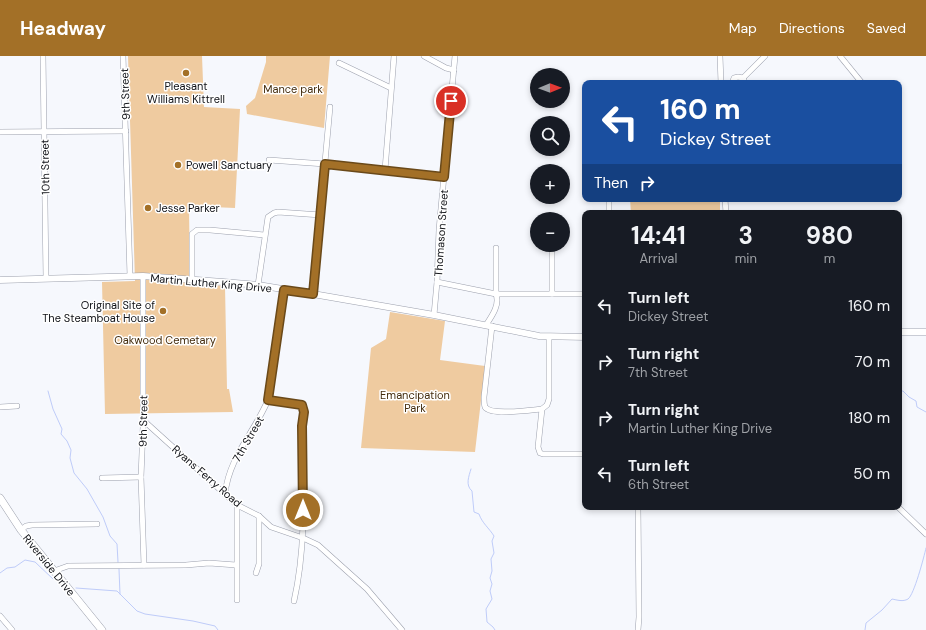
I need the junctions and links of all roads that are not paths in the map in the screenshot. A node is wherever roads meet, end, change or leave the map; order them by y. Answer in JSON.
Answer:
{"nodes":[{"id":1,"x":42,"y":56,"type":"edge"},
{"id":2,"x":123,"y":56,"type":"edge"},
{"id":3,"x":394,"y":56,"type":"edge"},
{"id":4,"x":424,"y":56,"type":"edge"},
{"id":5,"x":455,"y":56,"type":"edge"},
{"id":6,"x":720,"y":56,"type":"edge"},
{"id":7,"x":765,"y":56,"type":"edge"},
{"id":8,"x":840,"y":56,"type":"edge"},
{"id":9,"x":339,"y":63,"type":"dead end"},
{"id":10,"x":454,"y":70,"type":"junction"},
{"id":11,"x":721,"y":80,"type":"edge"},
{"id":12,"x":733,"y":80,"type":"edge"},
{"id":13,"x":742,"y":80,"type":"edge"},
{"id":14,"x":745,"y":80,"type":"edge"},
{"id":15,"x":860,"y":80,"type":"edge"},
{"id":16,"x":391,"y":88,"type":"junction"},
{"id":17,"x":330,"y":107,"type":"dead end"},
{"id":18,"x":126,"y":131,"type":"junction"},
{"id":19,"x":0,"y":132,"type":"edge"},
{"id":20,"x":44,"y":132,"type":"junction"},
{"id":21,"x":268,"y":160,"type":"dead end"},
{"id":22,"x":325,"y":164,"type":"junction"},
{"id":23,"x":385,"y":170,"type":"junction"},
{"id":24,"x":444,"y":177,"type":"junction"},
{"id":25,"x":321,"y":215,"type":"junction"},
{"id":26,"x":264,"y":235,"type":"junction"},
{"id":27,"x":496,"y":248,"type":"dead end"},
{"id":28,"x":552,"y":252,"type":"edge"},
{"id":29,"x":130,"y":276,"type":"junction"},
{"id":30,"x":143,"y":276,"type":"junction"},
{"id":31,"x":46,"y":278,"type":"junction"},
{"id":32,"x":192,"y":279,"type":"junction"},
{"id":33,"x":0,"y":280,"type":"edge"},
{"id":34,"x":437,"y":282,"type":"junction"},
{"id":35,"x":258,"y":286,"type":"junction"},
{"id":36,"x":284,"y":290,"type":"junction"},
{"id":37,"x":313,"y":294,"type":"junction"},
{"id":38,"x":496,"y":294,"type":"junction"},
{"id":39,"x":552,"y":294,"type":"junction"},
{"id":40,"x":582,"y":294,"type":"edge"},
{"id":41,"x":434,"y":315,"type":"junction"},
{"id":42,"x":489,"y":326,"type":"junction"},
{"id":43,"x":902,"y":332,"type":"edge"},
{"id":44,"x":926,"y":332,"type":"edge"},
{"id":45,"x":549,"y":337,"type":"junction"},
{"id":46,"x":582,"y":337,"type":"edge"},
{"id":47,"x":268,"y":400,"type":"junction"},
{"id":48,"x":17,"y":406,"type":"dead end"},
{"id":49,"x":0,"y":407,"type":"edge"},
{"id":50,"x":542,"y":410,"type":"junction"},
{"id":51,"x":143,"y":420,"type":"junction"},
{"id":52,"x":582,"y":454,"type":"edge"},
{"id":53,"x":141,"y":477,"type":"junction"},
{"id":54,"x":102,"y":478,"type":"dead end"},
{"id":55,"x":225,"y":494,"type":"junction"},
{"id":56,"x":0,"y":498,"type":"edge"},
{"id":57,"x":237,"y":505,"type":"junction"},
{"id":58,"x":638,"y":510,"type":"edge"},
{"id":59,"x":901,"y":510,"type":"edge"},
{"id":60,"x":259,"y":516,"type":"junction"},
{"id":61,"x":97,"y":524,"type":"dead end"},
{"id":62,"x":21,"y":530,"type":"junction"},
{"id":63,"x":926,"y":534,"type":"edge"},
{"id":64,"x":303,"y":538,"type":"junction"},
{"id":65,"x":236,"y":565,"type":"junction"},
{"id":66,"x":144,"y":566,"type":"junction"},
{"id":67,"x":54,"y":571,"type":"junction"},
{"id":68,"x":256,"y":573,"type":"dead end"},
{"id":69,"x":237,"y":600,"type":"dead end"},
{"id":70,"x":294,"y":602,"type":"dead end"},
{"id":71,"x":0,"y":616,"type":"edge"},
{"id":72,"x":12,"y":630,"type":"edge"},
{"id":73,"x":102,"y":630,"type":"edge"},
{"id":74,"x":402,"y":630,"type":"edge"},
{"id":75,"x":638,"y":630,"type":"edge"}],
"edges":[{"from":1,"to":20,"type":"street","name":"10th Street"},
{"from":2,"to":18,"type":"street","name":"9th Street"},
{"from":3,"to":16,"type":"street"},
{"from":4,"to":10,"type":"street"},
{"from":5,"to":10,"type":"street","name":"Thomason Street"},
{"from":6,"to":11,"type":"street"},
{"from":7,"to":14,"type":"street"},
{"from":8,"to":15,"type":"street"},
{"from":9,"to":16,"type":"street"},
{"from":10,"to":24,"type":"street","name":"Thomason Street"},
{"from":12,"to":13,"type":"street"},
{"from":16,"to":23,"type":"street"},
{"from":17,"to":22,"type":"street"},
{"from":18,"to":20,"type":"street"},
{"from":18,"to":29,"type":"street","name":"9th Street"},
{"from":19,"to":20,"type":"street"},
{"from":20,"to":31,"type":"street","name":"10th Street"},
{"from":21,"to":22,"type":"street"},
{"from":22,"to":23,"type":"street"},
{"from":22,"to":25,"type":"street"},
{"from":23,"to":24,"type":"street"},
{"from":24,"to":34,"type":"street","name":"Thomason Street"},
{"from":25,"to":26,"type":"street"},
{"from":25,"to":37,"type":"street"},
{"from":26,"to":32,"type":"street"},
{"from":26,"to":35,"type":"street"},
{"from":27,"to":38,"type":"street"},
{"from":28,"to":39,"type":"street"},
{"from":29,"to":30,"type":"street","name":"Martin Luther King Drive"},
{"from":29,"to":31,"type":"street","name":"Martin Luther King Drive"},
{"from":30,"to":32,"type":"street","name":"Martin Luther King Drive"},
{"from":30,"to":51,"type":"street","name":"9th Street"},
{"from":31,"to":33,"type":"street","name":"Martin Luther King Drive"},
{"from":32,"to":35,"type":"street","name":"Martin Luther King Drive"},
{"from":34,"to":38,"type":"street"},
{"from":34,"to":41,"type":"street","name":"Thomason Street"},
{"from":35,"to":36,"type":"street","name":"Martin Luther King Drive"},
{"from":36,"to":37,"type":"street","name":"Martin Luther King Drive"},
{"from":36,"to":47,"type":"street","name":"7th Street"},
{"from":37,"to":41,"type":"street","name":"Martin Luther King Drive"},
{"from":38,"to":39,"type":"street"},
{"from":38,"to":42,"type":"street"},
{"from":39,"to":40,"type":"street"},
{"from":41,"to":42,"type":"street","name":"Martin Luther King Drive"},
{"from":42,"to":45,"type":"street","name":"Martin Luther King Drive"},
{"from":42,"to":50,"type":"street"},
{"from":43,"to":44,"type":"street"},
{"from":45,"to":46,"type":"street","name":"Martin Luther King Drive"},
{"from":45,"to":50,"type":"street"},
{"from":47,"to":55,"type":"street","name":"7th Street"},
{"from":47,"to":64,"type":"street"},
{"from":48,"to":49,"type":"street"},
{"from":50,"to":52,"type":"street"},
{"from":51,"to":53,"type":"street","name":"9th Street"},
{"from":51,"to":55,"type":"street","name":"Ryans Ferry Road"},
{"from":53,"to":54,"type":"street"},
{"from":53,"to":66,"type":"street","name":"9th Street"},
{"from":55,"to":57,"type":"street","name":"Ryans Ferry Road"},
{"from":56,"to":62,"type":"main road","name":"Riverside Drive"},
{"from":57,"to":60,"type":"street","name":"Ryans Ferry Road"},
{"from":57,"to":65,"type":"street"},
{"from":58,"to":75,"type":"street"},
{"from":59,"to":63,"type":"street"},
{"from":60,"to":64,"type":"street","name":"Ryans Ferry Road"},
{"from":60,"to":68,"type":"street"},
{"from":61,"to":62,"type":"street"},
{"from":62,"to":67,"type":"main road","name":"Riverside Drive"},
{"from":64,"to":70,"type":"street"},
{"from":64,"to":74,"type":"street","name":"Ryans Ferry Road"},
{"from":65,"to":66,"type":"street"},
{"from":65,"to":69,"type":"street"},
{"from":66,"to":67,"type":"street"},
{"from":67,"to":73,"type":"main road","name":"Riverside Drive"},
{"from":71,"to":72,"type":"street"}]}
